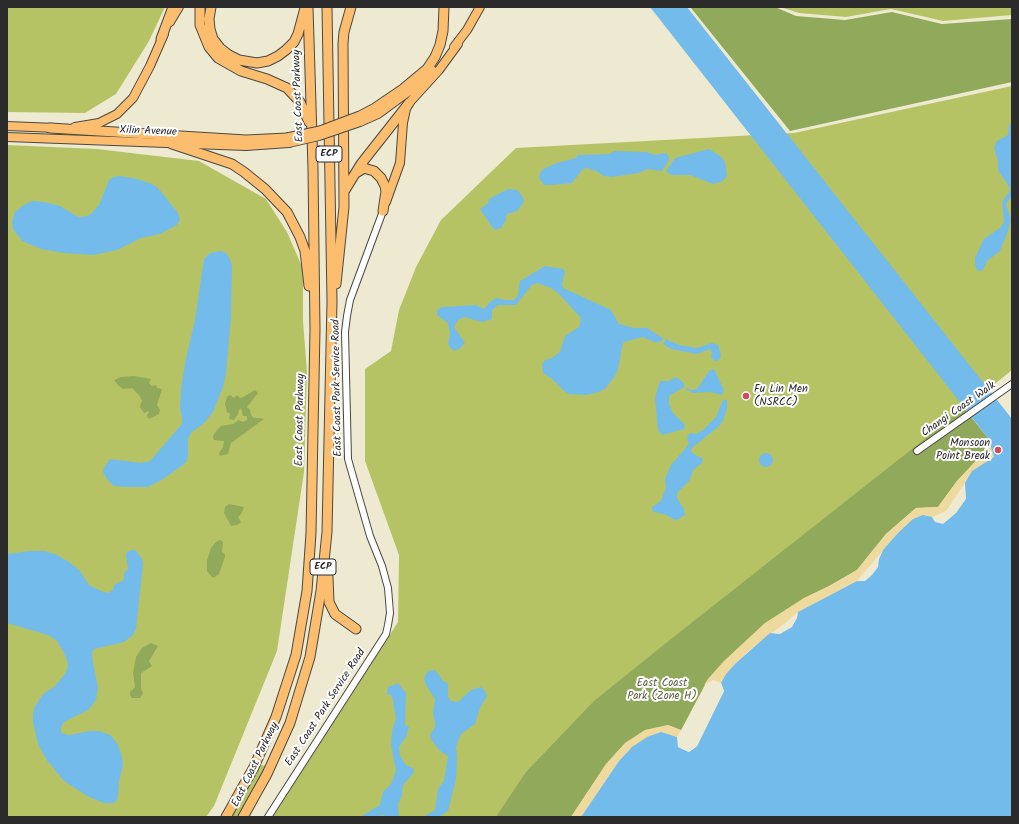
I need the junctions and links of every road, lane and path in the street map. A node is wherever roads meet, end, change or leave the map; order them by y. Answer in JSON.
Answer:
{"nodes":[{"id":1,"x":173,"y":7,"type":"edge"},
{"id":2,"x":179,"y":7,"type":"edge"},
{"id":3,"x":200,"y":7,"type":"edge"},
{"id":4,"x":211,"y":7,"type":"edge"},
{"id":5,"x":305,"y":7,"type":"edge"},
{"id":6,"x":308,"y":7,"type":"edge"},
{"id":7,"x":327,"y":7,"type":"edge"},
{"id":8,"x":351,"y":7,"type":"edge"},
{"id":9,"x":444,"y":7,"type":"edge"},
{"id":10,"x":480,"y":7,"type":"edge"},
{"id":11,"x":161,"y":39,"type":"junction"},
{"id":12,"x":458,"y":44,"type":"junction"},
{"id":13,"x":409,"y":103,"type":"junction"},
{"id":14,"x":360,"y":119,"type":"junction"},
{"id":15,"x":7,"y":126,"type":"edge"},
{"id":16,"x":50,"y":128,"type":"junction"},
{"id":17,"x":312,"y":129,"type":"junction"},
{"id":18,"x":7,"y":137,"type":"edge"},
{"id":19,"x":288,"y":140,"type":"junction"},
{"id":20,"x":172,"y":144,"type":"junction"},
{"id":21,"x":352,"y":176,"type":"junction"},
{"id":22,"x":344,"y":193,"type":"junction"},
{"id":23,"x":383,"y":211,"type":"junction"},
{"id":24,"x":332,"y":301,"type":"junction"},
{"id":25,"x":315,"y":311,"type":"junction"},
{"id":26,"x":1012,"y":384,"type":"edge"},
{"id":27,"x":917,"y":451,"type":"dead end"},
{"id":28,"x":327,"y":532,"type":"junction"},
{"id":29,"x":356,"y":629,"type":"dead end"},
{"id":30,"x":226,"y":817,"type":"edge"},
{"id":31,"x":243,"y":817,"type":"edge"},
{"id":32,"x":268,"y":817,"type":"edge"}],
"edges":[{"from":1,"to":11,"type":"highway"},
{"from":2,"to":11,"type":"main road"},
{"from":3,"to":17,"type":"highway"},
{"from":4,"to":5,"type":"highway"},
{"from":6,"to":17,"type":"highway","name":"East Coast Parkway","number":"ECP"},
{"from":7,"to":24,"type":"highway","name":"East Coast Parkway","number":"ECP"},
{"from":8,"to":22,"type":"highway"},
{"from":9,"to":14,"type":"highway"},
{"from":10,"to":12,"type":"main road"},
{"from":11,"to":16,"type":"main road"},
{"from":12,"to":13,"type":"main road"},
{"from":12,"to":14,"type":"main road"},
{"from":13,"to":21,"type":"highway"},
{"from":13,"to":23,"type":"main road"},
{"from":14,"to":19,"type":"highway","bridge":true},
{"from":15,"to":16,"type":"main road"},
{"from":16,"to":19,"type":"highway"},
{"from":17,"to":25,"type":"highway","name":"East Coast Parkway","number":"ECP"},
{"from":18,"to":20,"type":"main road","name":"Xilin Avenue"},
{"from":19,"to":20,"type":"main road","name":"Xilin Avenue"},
{"from":20,"to":25,"type":"highway"},
{"from":21,"to":22,"type":"highway"},
{"from":21,"to":23,"type":"highway"},
{"from":22,"to":24,"type":"highway"},
{"from":23,"to":32,"type":"street","name":"East Coast Park Service Road"},
{"from":24,"to":28,"type":"highway","name":"East Coast Parkway","number":"ECP"},
{"from":25,"to":30,"type":"highway","name":"East Coast Parkway","number":"ECP"},
{"from":26,"to":27,"type":"street","name":"Changi Coast Walk"},
{"from":28,"to":29,"type":"highway"},
{"from":28,"to":31,"type":"highway","name":"East Coast Parkway","number":"ECP"}]}
